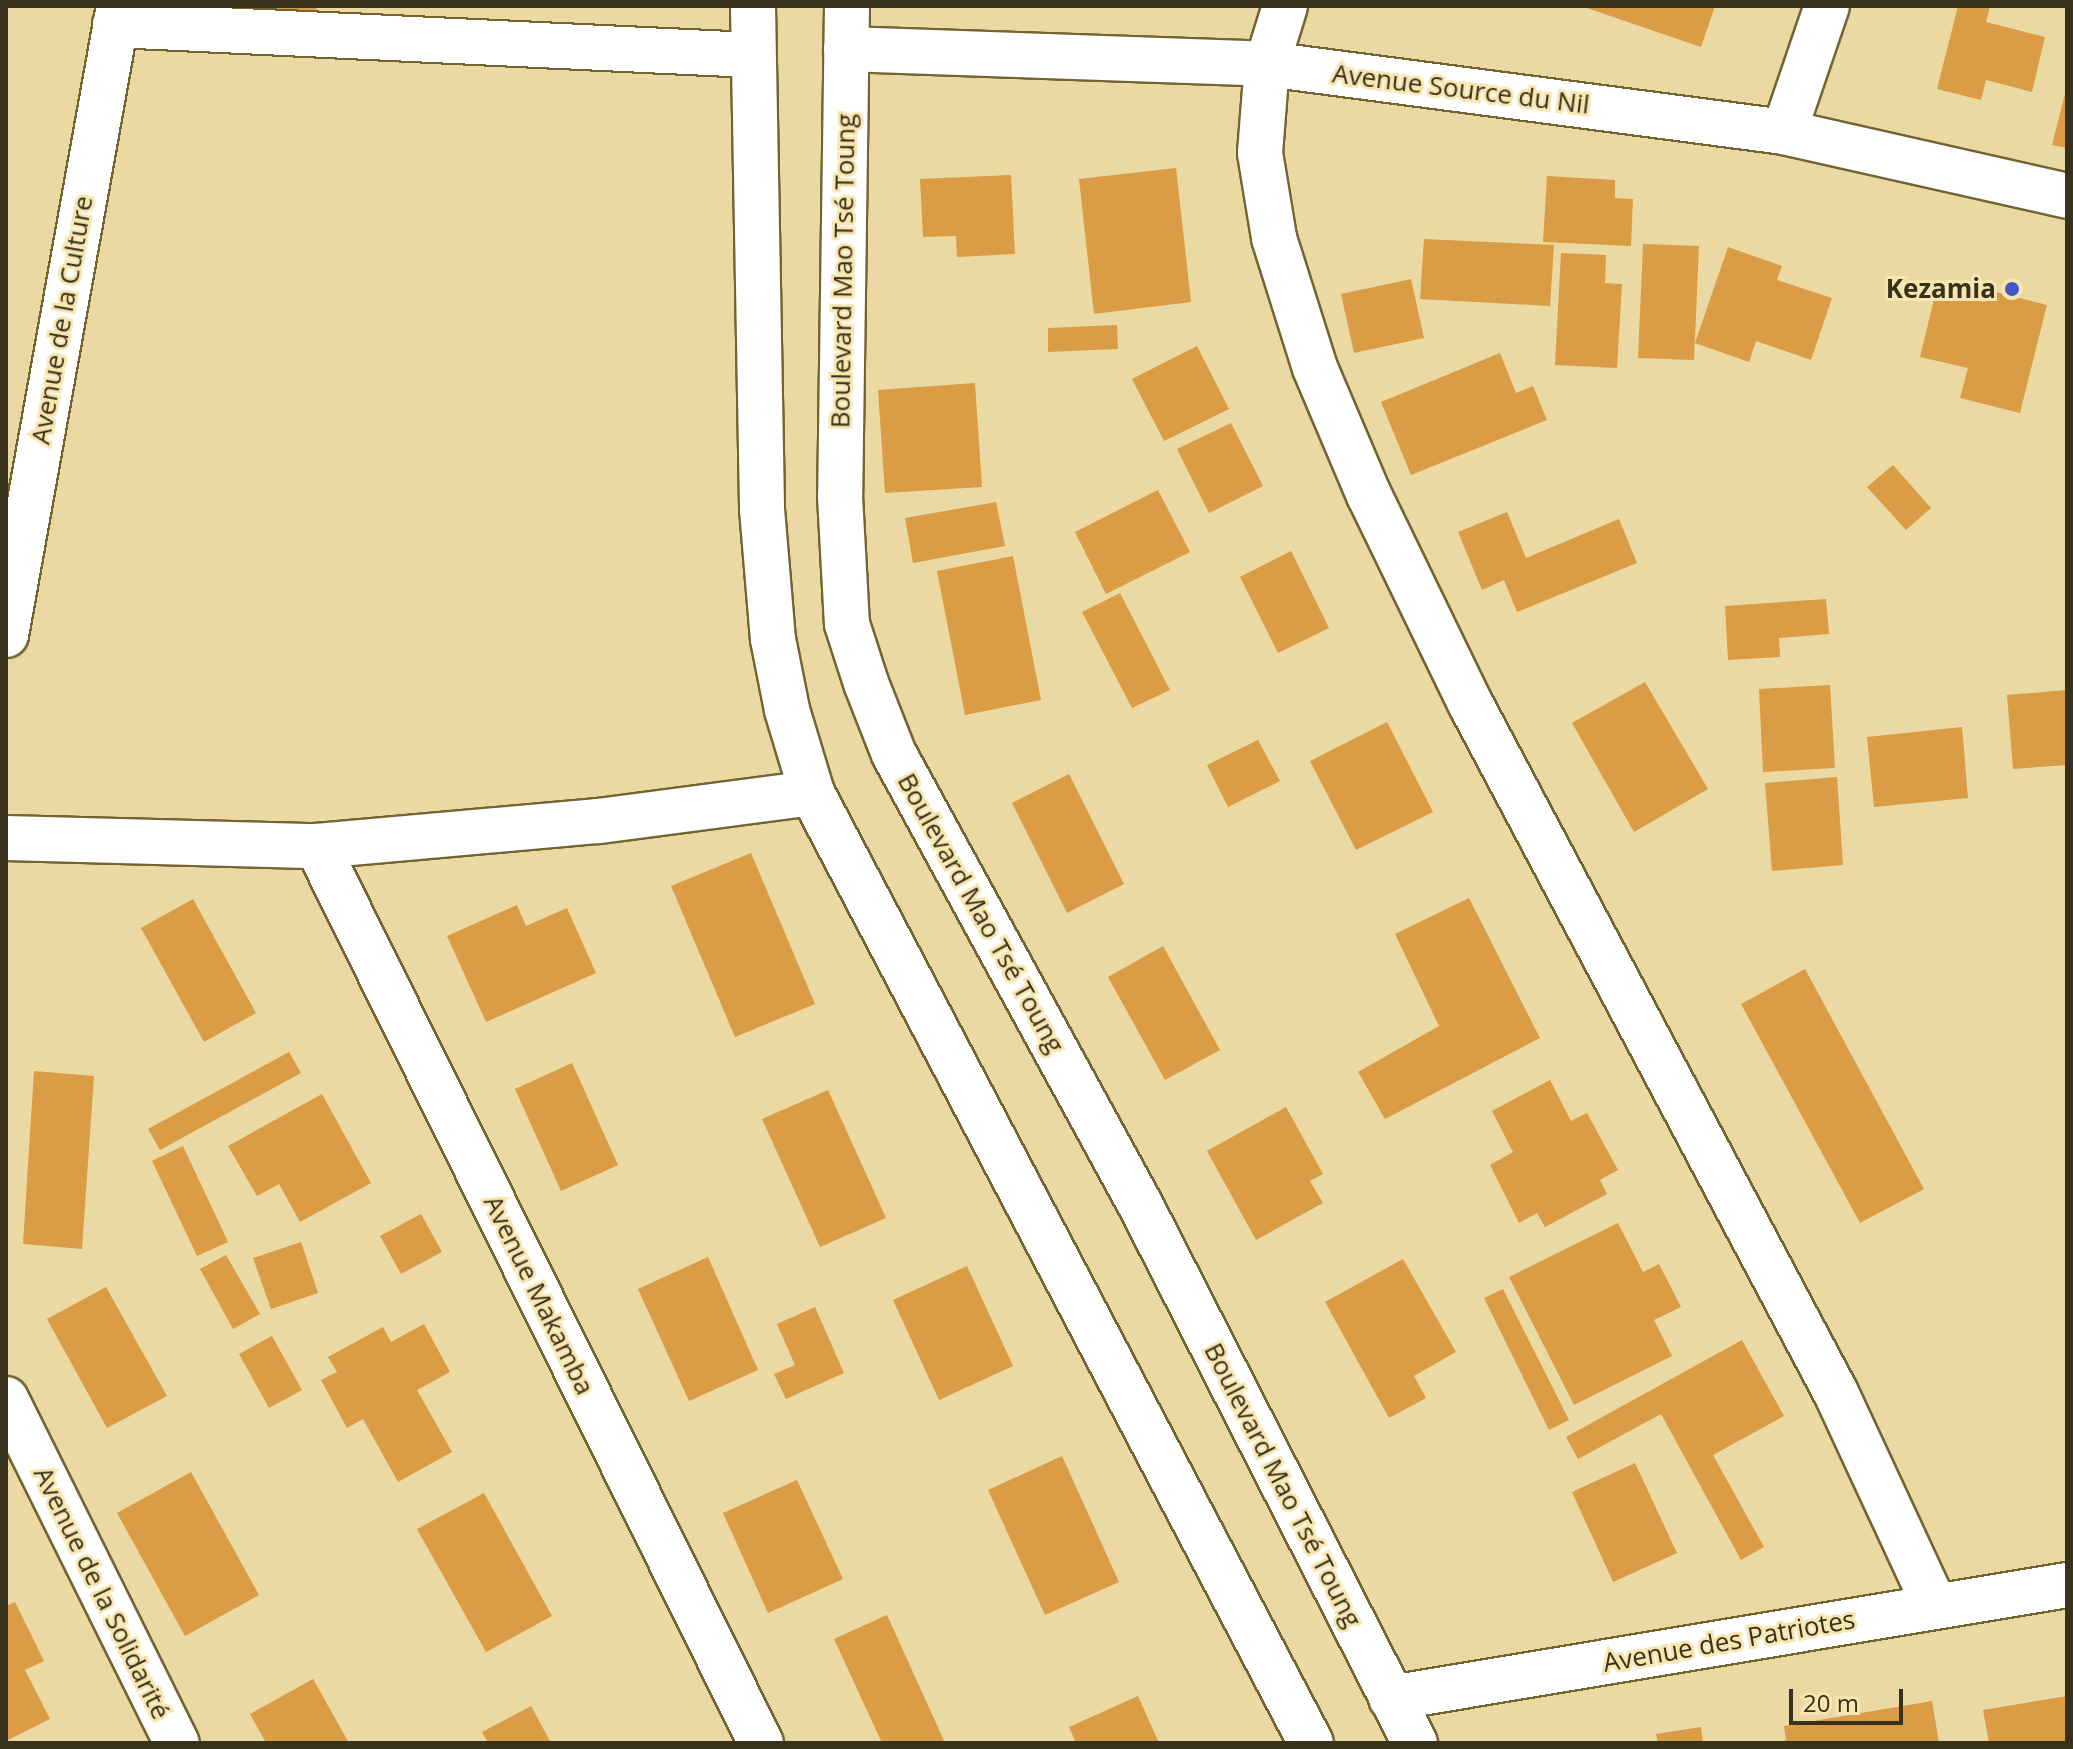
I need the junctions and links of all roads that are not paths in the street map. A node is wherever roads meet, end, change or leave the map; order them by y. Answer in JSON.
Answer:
{"nodes":[{"id":1,"x":753,"y":6,"type":"edge"},
{"id":2,"x":847,"y":6,"type":"edge"},
{"id":3,"x":1285,"y":6,"type":"edge"},
{"id":4,"x":1827,"y":6,"type":"edge"},
{"id":5,"x":117,"y":16,"type":"edge"},
{"id":6,"x":846,"y":49,"type":"junction"},
{"id":7,"x":752,"y":55,"type":"junction"},
{"id":8,"x":1267,"y":64,"type":"junction"},
{"id":9,"x":1784,"y":132,"type":"junction"},
{"id":10,"x":2067,"y":196,"type":"edge"},
{"id":11,"x":6,"y":635,"type":"edge"},
{"id":12,"x":812,"y":793,"type":"junction"},
{"id":13,"x":6,"y":838,"type":"edge"},
{"id":14,"x":317,"y":846,"type":"junction"},
{"id":15,"x":6,"y":1399,"type":"edge"},
{"id":16,"x":2067,"y":1585,"type":"edge"},
{"id":17,"x":1935,"y":1606,"type":"junction"},
{"id":18,"x":1391,"y":1698,"type":"junction"},
{"id":19,"x":177,"y":1743,"type":"edge"},
{"id":20,"x":761,"y":1743,"type":"edge"},
{"id":21,"x":1311,"y":1743,"type":"edge"},
{"id":22,"x":1415,"y":1743,"type":"edge"}],
"edges":[{"from":1,"to":7,"type":"street"},
{"from":2,"to":6,"type":"street","name":"Boulevard Mao Tsé Toung"},
{"from":3,"to":8,"type":"street"},
{"from":4,"to":9,"type":"street"},
{"from":5,"to":7,"type":"street"},
{"from":5,"to":11,"type":"street","name":"Avenue de la Culture"},
{"from":6,"to":8,"type":"street","name":"Avenue Source du Nil"},
{"from":6,"to":18,"type":"street","name":"Boulevard Mao Tsé Toung"},
{"from":7,"to":12,"type":"street"},
{"from":8,"to":9,"type":"street","name":"Avenue Source du Nil"},
{"from":8,"to":17,"type":"street"},
{"from":9,"to":10,"type":"street","name":"Avenue Source du Nil"},
{"from":12,"to":14,"type":"street"},
{"from":12,"to":21,"type":"street"},
{"from":13,"to":14,"type":"street"},
{"from":14,"to":20,"type":"street","name":"Avenue Makamba"},
{"from":15,"to":19,"type":"street","name":"Avenue de la Solidarité"},
{"from":16,"to":17,"type":"street","name":"Avenue des Patriotes"},
{"from":17,"to":18,"type":"street","name":"Avenue des Patriotes"},
{"from":18,"to":22,"type":"street","name":"Boulevard Mao Tsé Toung"}]}
